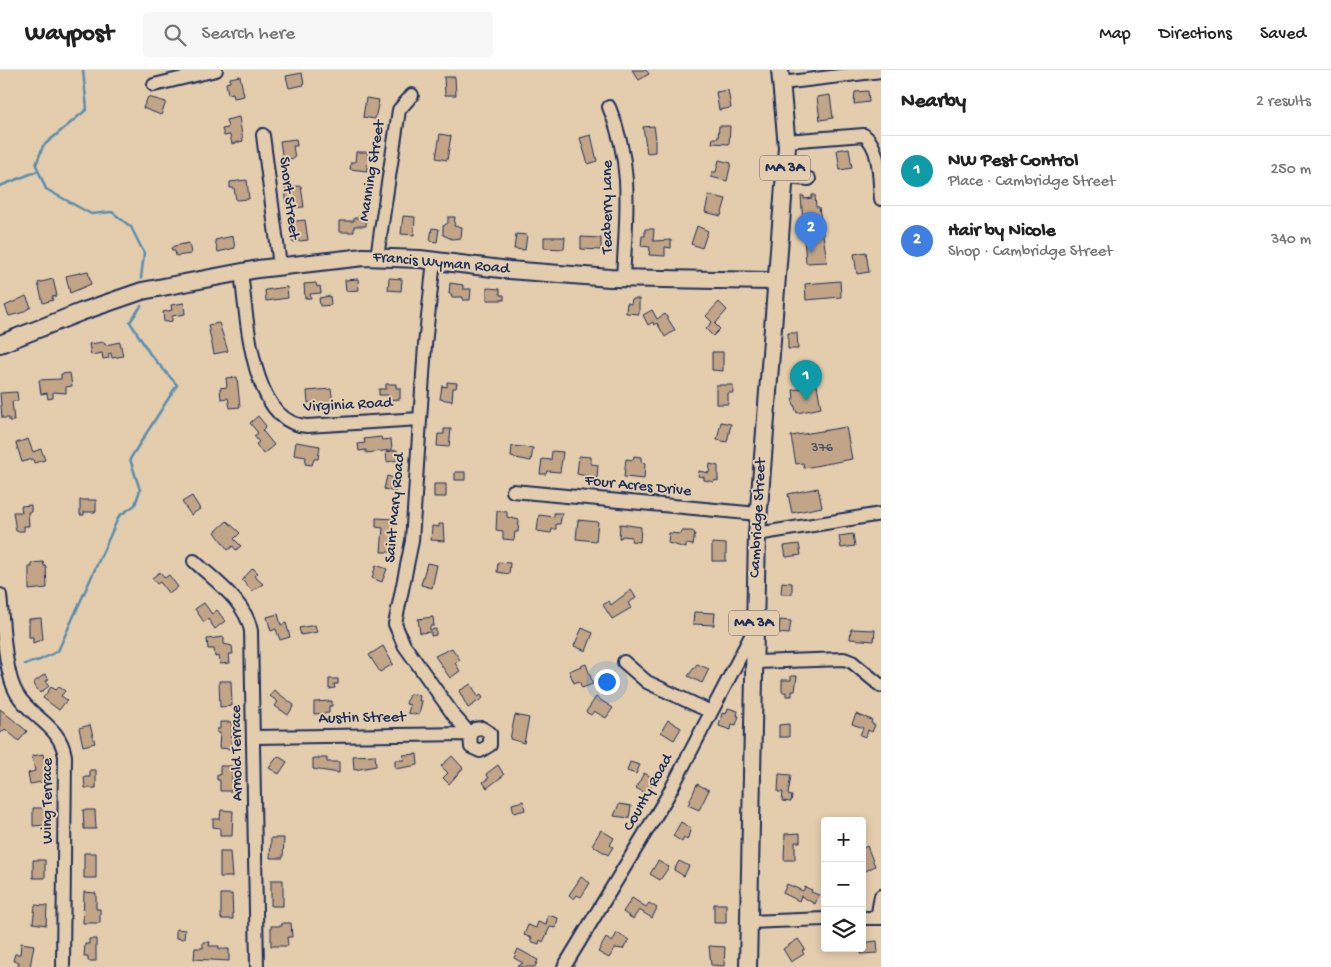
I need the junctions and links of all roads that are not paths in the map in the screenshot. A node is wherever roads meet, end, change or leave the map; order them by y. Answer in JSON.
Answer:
{"nodes":[{"id":1,"x":216,"y":70,"type":"edge"},
{"id":2,"x":881,"y":71,"type":"edge"},
{"id":3,"x":781,"y":76,"type":"edge"},
{"id":4,"x":154,"y":85,"type":"dead end"},
{"id":5,"x":412,"y":96,"type":"dead end"},
{"id":6,"x":609,"y":107,"type":"dead end"},
{"id":7,"x":263,"y":135,"type":"dead end"},
{"id":8,"x":786,"y":141,"type":"junction"},
{"id":9,"x":784,"y":177,"type":"junction"},
{"id":10,"x":809,"y":179,"type":"dead end"},
{"id":11,"x":881,"y":199,"type":"edge"},
{"id":12,"x":377,"y":257,"type":"junction"},
{"id":13,"x":434,"y":260,"type":"junction"},
{"id":14,"x":280,"y":266,"type":"junction"},
{"id":15,"x":241,"y":272,"type":"junction"},
{"id":16,"x":623,"y":279,"type":"junction"},
{"id":17,"x":775,"y":280,"type":"junction"},
{"id":18,"x":0,"y":344,"type":"edge"},
{"id":19,"x":420,"y":419,"type":"junction"},
{"id":20,"x":513,"y":491,"type":"dead end"},
{"id":21,"x":758,"y":514,"type":"junction"},
{"id":22,"x":881,"y":514,"type":"edge"},
{"id":23,"x":757,"y":534,"type":"junction"},
{"id":24,"x":194,"y":561,"type":"dead end"},
{"id":25,"x":0,"y":596,"type":"edge"},
{"id":26,"x":754,"y":630,"type":"junction"},
{"id":27,"x":624,"y":662,"type":"dead end"},
{"id":28,"x":753,"y":662,"type":"junction"},
{"id":29,"x":881,"y":686,"type":"edge"},
{"id":30,"x":711,"y":712,"type":"junction"},
{"id":31,"x":470,"y":734,"type":"joint"},
{"id":32,"x":254,"y":737,"type":"junction"},
{"id":33,"x":881,"y":896,"type":"edge"},
{"id":34,"x":866,"y":918,"type":"edge"},
{"id":35,"x":879,"y":918,"type":"edge"},
{"id":36,"x":821,"y":919,"type":"edge"},
{"id":37,"x":749,"y":922,"type":"junction"},
{"id":38,"x":63,"y":967,"type":"edge"},
{"id":39,"x":257,"y":967,"type":"edge"},
{"id":40,"x":564,"y":967,"type":"edge"},
{"id":41,"x":748,"y":967,"type":"edge"}],
"edges":[{"from":1,"to":4,"type":"street"},
{"from":2,"to":3,"type":"street"},
{"from":3,"to":8,"type":"main road","name":"Cambridge Street","number":"MA 3A"},
{"from":5,"to":12,"type":"street","name":"Manning Street"},
{"from":6,"to":16,"type":"street","name":"Teaberry Lane"},
{"from":7,"to":14,"type":"street","name":"Short Street"},
{"from":8,"to":9,"type":"main road","name":"Cambridge Street","number":"MA 3A"},
{"from":8,"to":11,"type":"street"},
{"from":9,"to":10,"type":"street"},
{"from":9,"to":17,"type":"main road","name":"Cambridge Street","number":"MA 3A"},
{"from":12,"to":13,"type":"main road","name":"Francis Wyman Road"},
{"from":12,"to":14,"type":"main road","name":"Francis Wyman Road"},
{"from":13,"to":16,"type":"main road","name":"Francis Wyman Road"},
{"from":13,"to":19,"type":"street","name":"Saint Mary Road"},
{"from":14,"to":15,"type":"main road","name":"Francis Wyman Road"},
{"from":15,"to":18,"type":"main road","name":"Francis Wyman Road"},
{"from":15,"to":19,"type":"street","name":"Virginia Road"},
{"from":16,"to":17,"type":"main road","name":"Francis Wyman Road"},
{"from":17,"to":21,"type":"main road","name":"Cambridge Street","number":"MA 3A"},
{"from":19,"to":31,"type":"street","name":"Saint Mary Road"},
{"from":20,"to":21,"type":"street","name":"Four Acres Drive"},
{"from":21,"to":23,"type":"main road","name":"Cambridge Street","number":"MA 3A"},
{"from":22,"to":23,"type":"street"},
{"from":23,"to":26,"type":"main road","name":"Cambridge Street","number":"MA 3A"},
{"from":24,"to":32,"type":"street","name":"Arnold Terrace"},
{"from":25,"to":38,"type":"street","name":"Wing Terrace"},
{"from":26,"to":28,"type":"main road","name":"Cambridge Street","number":"MA 3A"},
{"from":26,"to":30,"type":"street","name":"County Road"},
{"from":27,"to":30,"type":"street"},
{"from":28,"to":29,"type":"street"},
{"from":28,"to":37,"type":"main road","name":"Cambridge Street","number":"MA 3A"},
{"from":30,"to":40,"type":"street","name":"County Road"},
{"from":31,"to":32,"type":"street","name":"Austin Street"},
{"from":32,"to":39,"type":"street","name":"Arnold Terrace"},
{"from":33,"to":35,"type":"street"},
{"from":34,"to":35,"type":"street"},
{"from":36,"to":37,"type":"street"},
{"from":37,"to":41,"type":"main road","name":"Cambridge Street","number":"MA 3A"}]}
